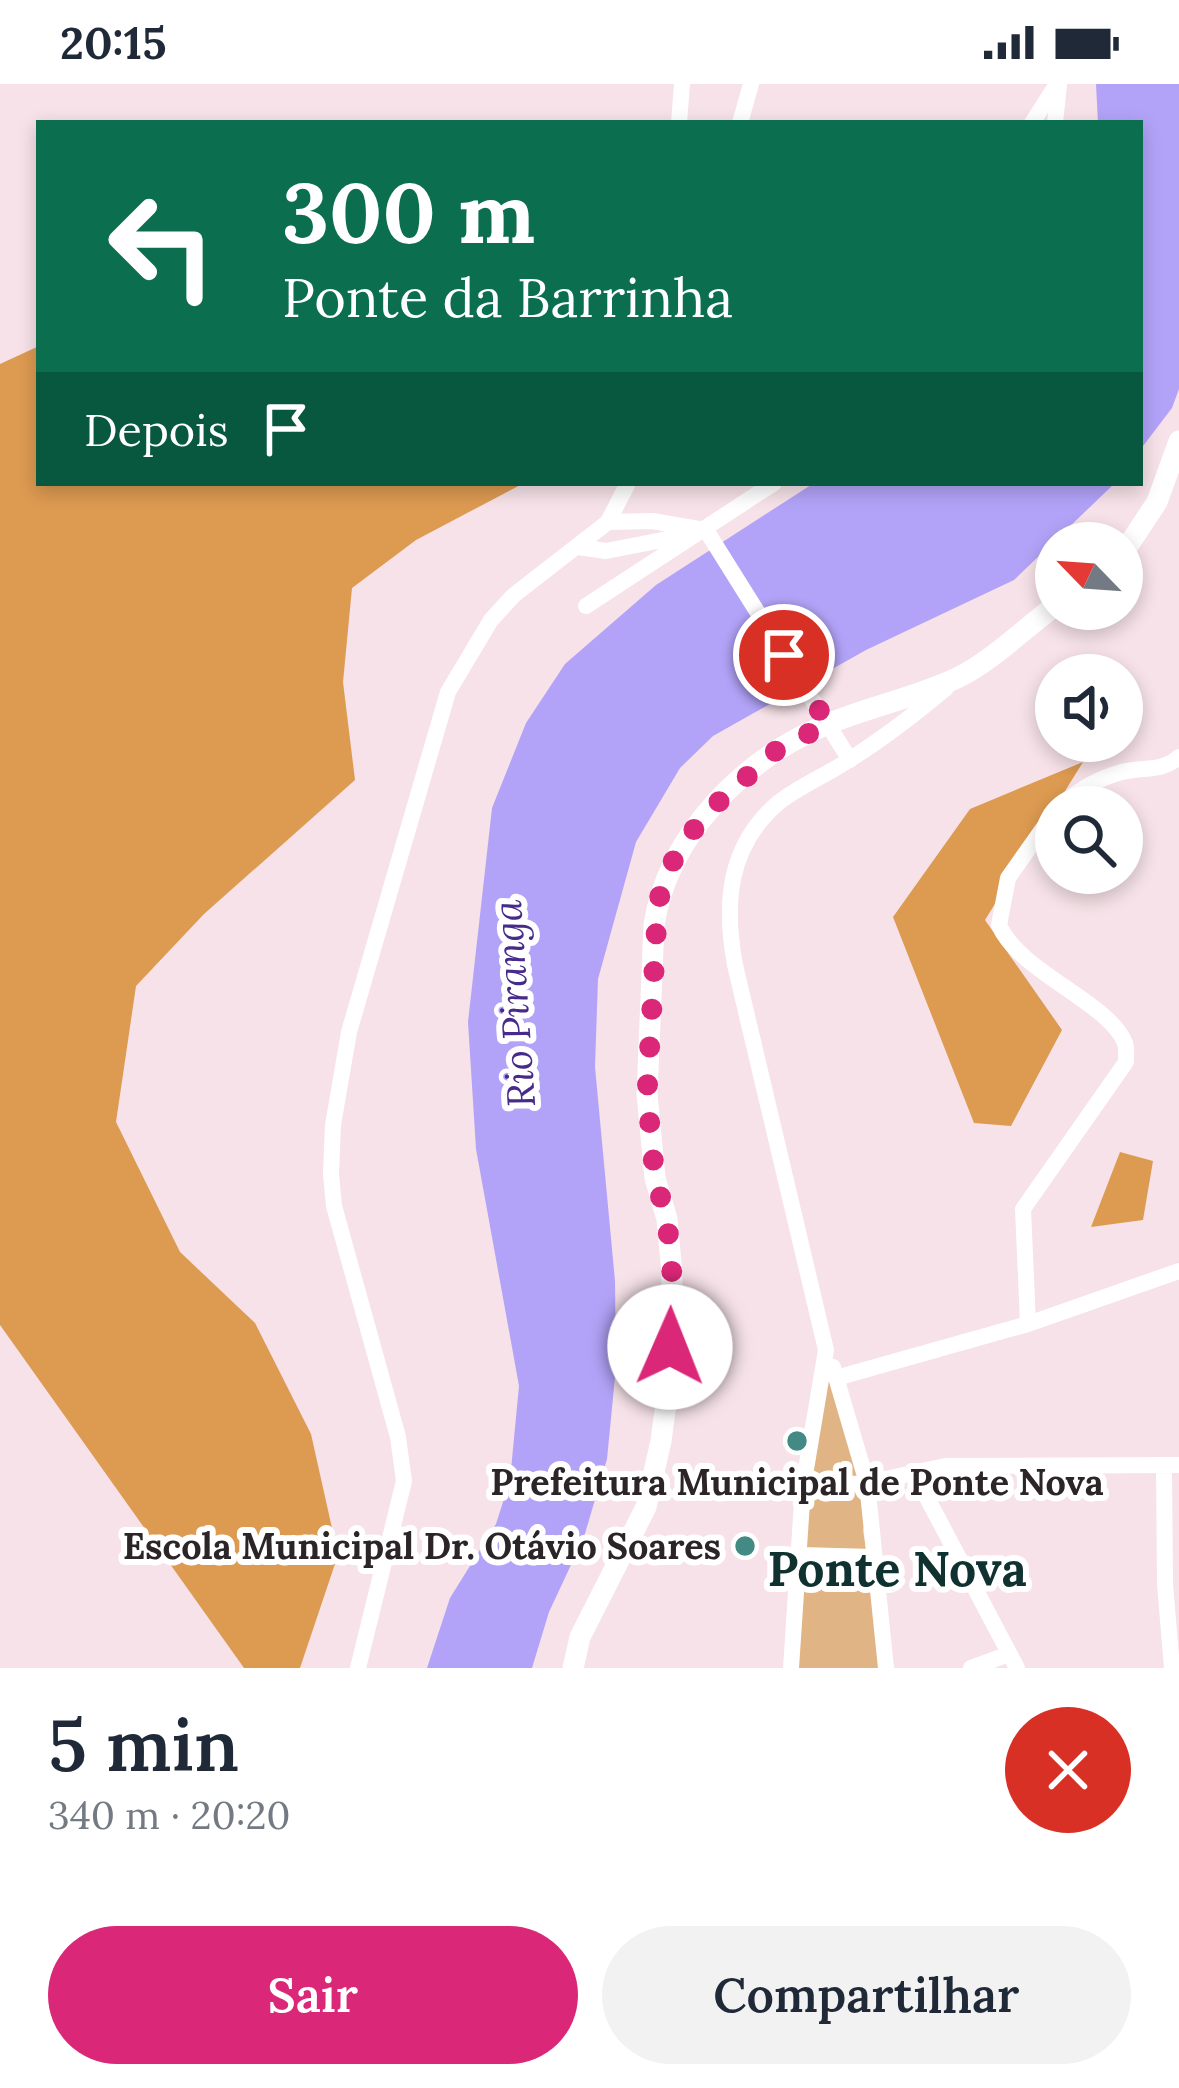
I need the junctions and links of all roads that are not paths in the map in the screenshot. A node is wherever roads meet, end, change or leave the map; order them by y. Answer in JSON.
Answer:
{"nodes":[{"id":1,"x":682,"y":84,"type":"edge"},
{"id":2,"x":751,"y":84,"type":"edge"},
{"id":3,"x":1058,"y":84,"type":"edge"},
{"id":4,"x":679,"y":120,"type":"edge"},
{"id":5,"x":741,"y":120,"type":"edge"},
{"id":6,"x":1034,"y":120,"type":"edge"},
{"id":7,"x":1055,"y":120,"type":"edge"},
{"id":8,"x":1179,"y":441,"type":"edge"},
{"id":9,"x":626,"y":486,"type":"edge"},
{"id":10,"x":770,"y":486,"type":"edge"},
{"id":11,"x":608,"y":522,"type":"junction"},
{"id":12,"x":1143,"y":523,"type":"edge"},
{"id":13,"x":709,"y":534,"type":"junction"},
{"id":14,"x":578,"y":547,"type":"junction"},
{"id":15,"x":586,"y":606,"type":"dead end"},
{"id":16,"x":1035,"y":621,"type":"edge"},
{"id":17,"x":962,"y":676,"type":"junction"},
{"id":18,"x":828,"y":724,"type":"junction"},
{"id":19,"x":1179,"y":757,"type":"edge"},
{"id":20,"x":850,"y":760,"type":"junction"},
{"id":21,"x":1087,"y":786,"type":"edge"},
{"id":22,"x":1035,"y":840,"type":"edge"},
{"id":23,"x":1179,"y":1270,"type":"edge"},
{"id":24,"x":1028,"y":1324,"type":"junction"},
{"id":25,"x":826,"y":1350,"type":"junction"},
{"id":26,"x":836,"y":1378,"type":"junction"},
{"id":27,"x":1171,"y":1465,"type":"edge"},
{"id":28,"x":914,"y":1473,"type":"junction"},
{"id":29,"x":867,"y":1484,"type":"junction"},
{"id":30,"x":803,"y":1487,"type":"junction"},
{"id":31,"x":800,"y":1555,"type":"junction"},
{"id":32,"x":873,"y":1557,"type":"junction"},
{"id":33,"x":1013,"y":1663,"type":"edge"},
{"id":34,"x":792,"y":1666,"type":"edge"},
{"id":35,"x":358,"y":1668,"type":"edge"},
{"id":36,"x":573,"y":1668,"type":"edge"},
{"id":37,"x":886,"y":1668,"type":"edge"},
{"id":38,"x":970,"y":1668,"type":"edge"},
{"id":39,"x":1172,"y":1668,"type":"edge"}],
"edges":[{"from":1,"to":4,"type":"street"},
{"from":2,"to":5,"type":"street"},
{"from":3,"to":6,"type":"street"},
{"from":3,"to":7,"type":"street"},
{"from":8,"to":12,"type":"main road"},
{"from":9,"to":11,"type":"street"},
{"from":10,"to":13,"type":"street"},
{"from":11,"to":13,"type":"street"},
{"from":11,"to":14,"type":"street"},
{"from":13,"to":14,"type":"street"},
{"from":13,"to":15,"type":"street"},
{"from":13,"to":18,"type":"street"},
{"from":14,"to":35,"type":"street"},
{"from":16,"to":17,"type":"main road"},
{"from":17,"to":18,"type":"main road"},
{"from":17,"to":20,"type":"street"},
{"from":18,"to":20,"type":"street"},
{"from":18,"to":36,"type":"main road"},
{"from":19,"to":21,"type":"street"},
{"from":20,"to":25,"type":"street"},
{"from":22,"to":24,"type":"street"},
{"from":23,"to":24,"type":"street"},
{"from":24,"to":26,"type":"street"},
{"from":25,"to":26,"type":"street"},
{"from":25,"to":30,"type":"street"},
{"from":26,"to":29,"type":"street"},
{"from":27,"to":28,"type":"street"},
{"from":27,"to":39,"type":"street"},
{"from":28,"to":29,"type":"street"},
{"from":28,"to":33,"type":"street"},
{"from":29,"to":30,"type":"street"},
{"from":29,"to":32,"type":"street"},
{"from":30,"to":31,"type":"street"},
{"from":31,"to":32,"type":"street"},
{"from":31,"to":34,"type":"street"},
{"from":32,"to":37,"type":"street"},
{"from":33,"to":38,"type":"street"}]}
